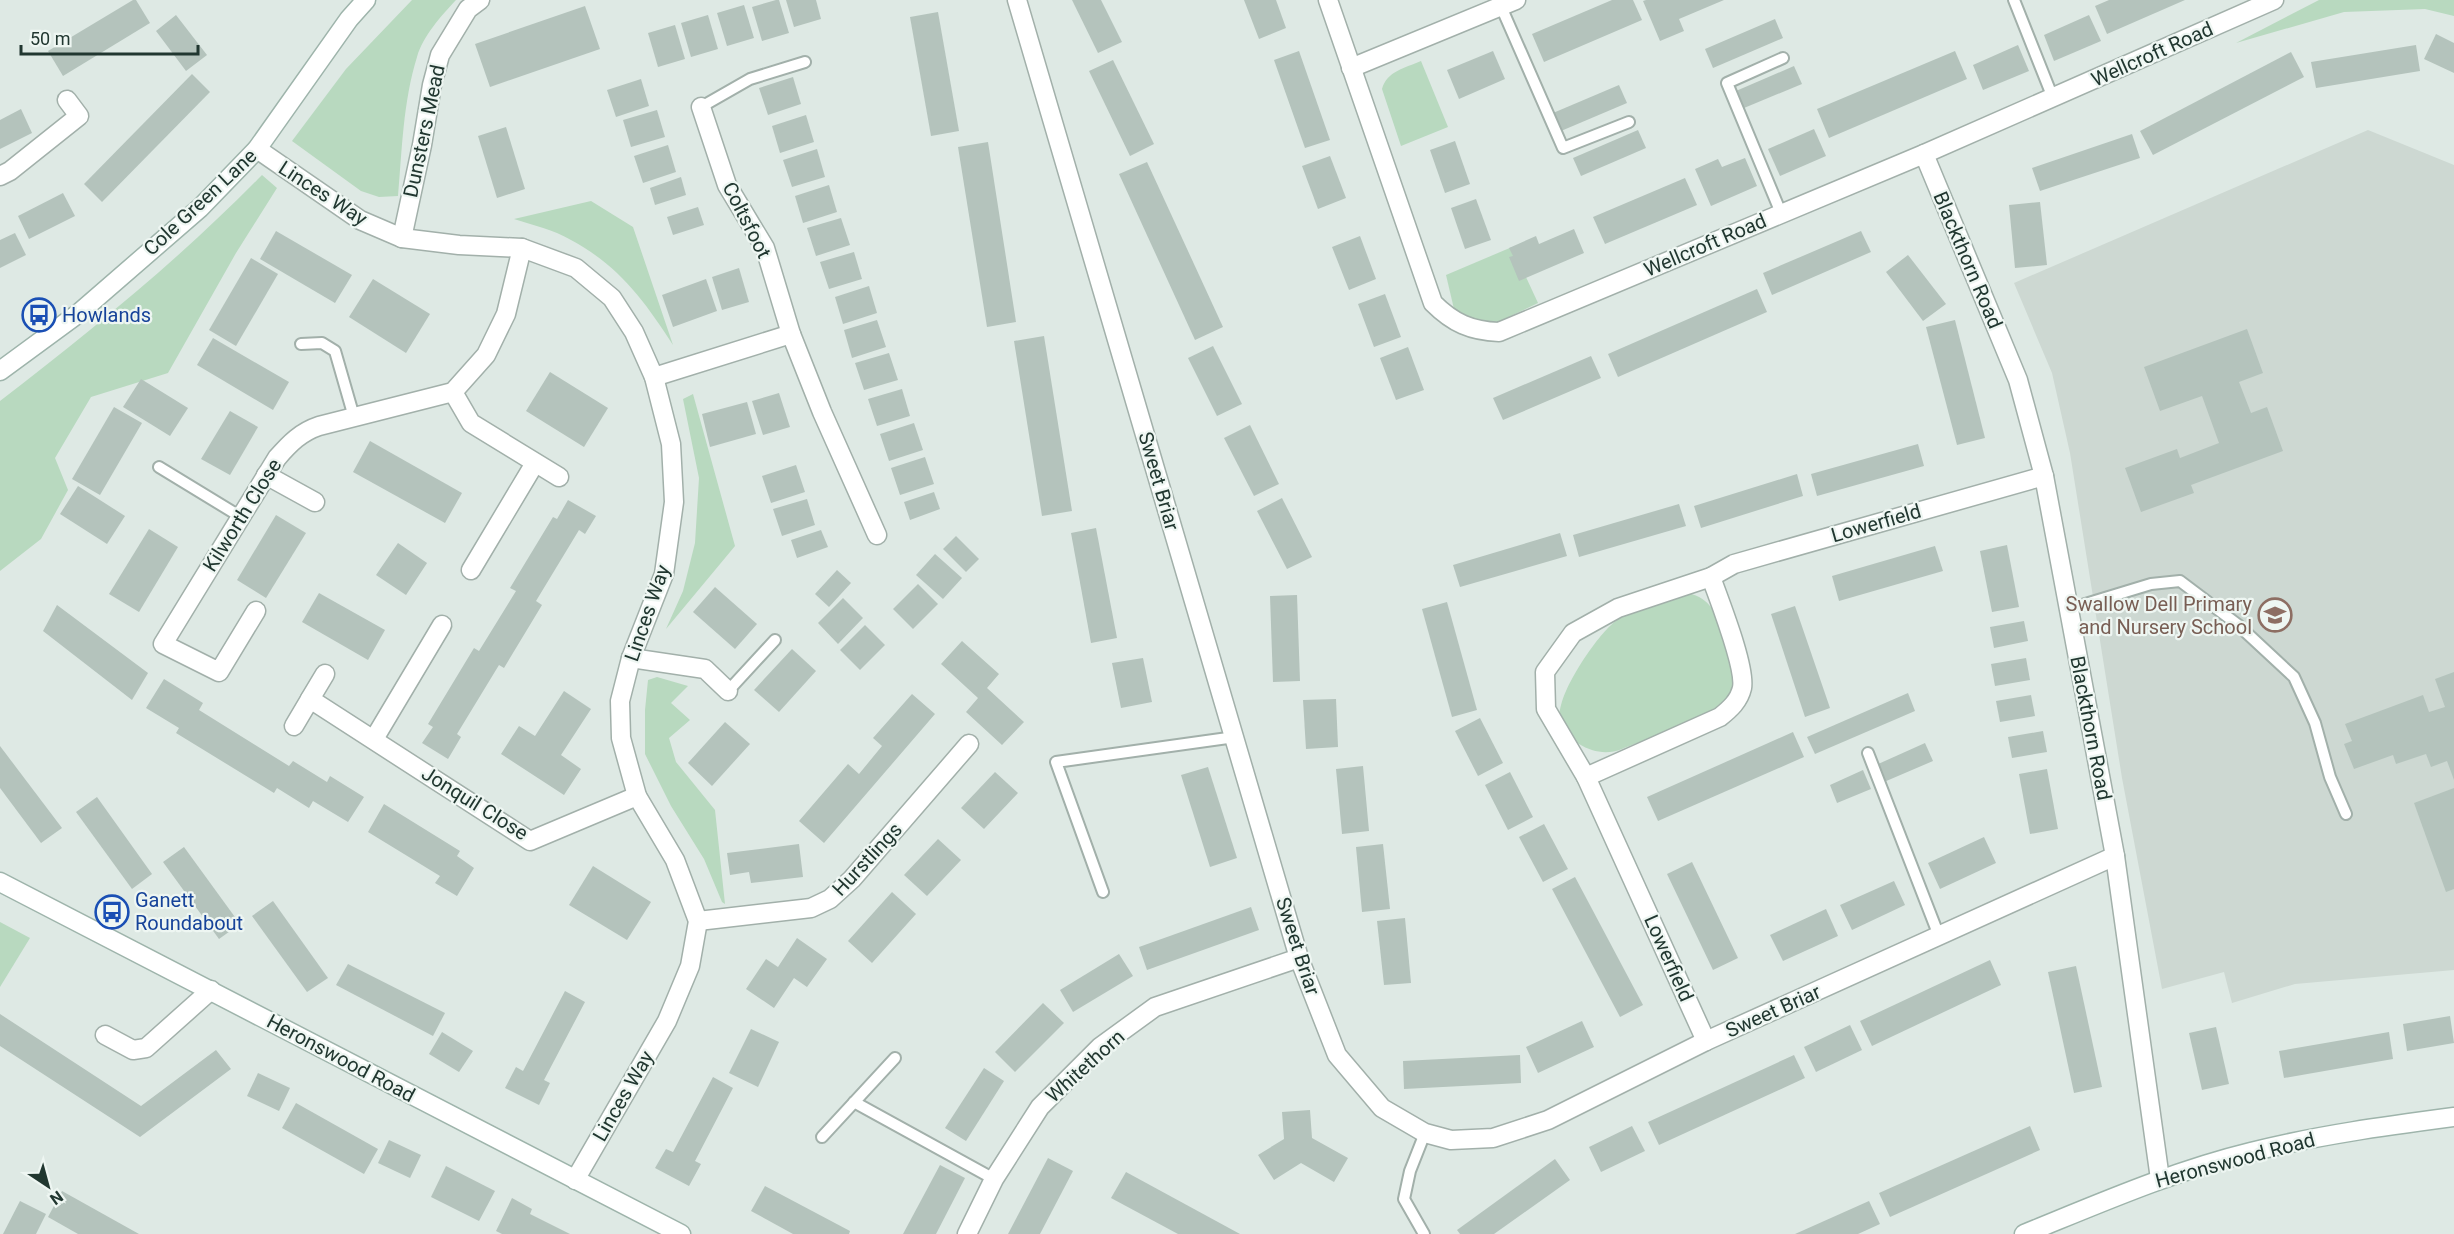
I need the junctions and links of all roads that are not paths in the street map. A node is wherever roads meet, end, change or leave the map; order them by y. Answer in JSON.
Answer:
{"nodes":[{"id":1,"x":366,"y":0,"type":"edge"},
{"id":2,"x":480,"y":0,"type":"edge"},
{"id":3,"x":1017,"y":0,"type":"edge"},
{"id":4,"x":1328,"y":0,"type":"edge"},
{"id":5,"x":2014,"y":0,"type":"edge"},
{"id":6,"x":2274,"y":0,"type":"edge"},
{"id":7,"x":1505,"y":2,"type":"edge"},
{"id":8,"x":1783,"y":58,"type":"dead end"},
{"id":9,"x":805,"y":62,"type":"dead end"},
{"id":10,"x":1351,"y":68,"type":"junction"},
{"id":11,"x":2053,"y":98,"type":"junction"},
{"id":12,"x":67,"y":100,"type":"dead end"},
{"id":13,"x":701,"y":107,"type":"joint"},
{"id":14,"x":1629,"y":122,"type":"dead end"},
{"id":15,"x":257,"y":149,"type":"junction"},
{"id":16,"x":1924,"y":154,"type":"junction"},
{"id":17,"x":0,"y":176,"type":"edge"},
{"id":18,"x":1781,"y":213,"type":"junction"},
{"id":19,"x":402,"y":238,"type":"junction"},
{"id":20,"x":522,"y":248,"type":"junction"},
{"id":21,"x":791,"y":334,"type":"junction"},
{"id":22,"x":301,"y":344,"type":"dead end"},
{"id":23,"x":0,"y":370,"type":"edge"},
{"id":24,"x":654,"y":377,"type":"junction"},
{"id":25,"x":453,"y":392,"type":"junction"},
{"id":26,"x":354,"y":417,"type":"junction"},
{"id":27,"x":535,"y":463,"type":"junction"},
{"id":28,"x":159,"y":467,"type":"dead end"},
{"id":29,"x":266,"y":475,"type":"junction"},
{"id":30,"x":2044,"y":476,"type":"junction"},
{"id":31,"x":559,"y":477,"type":"dead end"},
{"id":32,"x":315,"y":502,"type":"dead end"},
{"id":33,"x":241,"y":517,"type":"junction"},
{"id":34,"x":877,"y":535,"type":"dead end"},
{"id":35,"x":471,"y":570,"type":"dead end"},
{"id":36,"x":1711,"y":577,"type":"junction"},
{"id":37,"x":2069,"y":609,"type":"junction"},
{"id":38,"x":256,"y":611,"type":"dead end"},
{"id":39,"x":442,"y":625,"type":"dead end"},
{"id":40,"x":774,"y":640,"type":"dead end"},
{"id":41,"x":630,"y":658,"type":"junction"},
{"id":42,"x":325,"y":674,"type":"dead end"},
{"id":43,"x":728,"y":691,"type":"joint"},
{"id":44,"x":310,"y":699,"type":"junction"},
{"id":45,"x":294,"y":726,"type":"dead end"},
{"id":46,"x":1235,"y":737,"type":"junction"},
{"id":47,"x":374,"y":739,"type":"junction"},
{"id":48,"x":969,"y":744,"type":"dead end"},
{"id":49,"x":1868,"y":753,"type":"dead end"},
{"id":50,"x":1586,"y":777,"type":"junction"},
{"id":51,"x":637,"y":796,"type":"junction"},
{"id":52,"x":2346,"y":814,"type":"dead end"},
{"id":53,"x":2115,"y":856,"type":"junction"},
{"id":54,"x":0,"y":882,"type":"edge"},
{"id":55,"x":1102,"y":892,"type":"dead end"},
{"id":56,"x":698,"y":921,"type":"junction"},
{"id":57,"x":1939,"y":936,"type":"junction"},
{"id":58,"x":1299,"y":958,"type":"junction"},
{"id":59,"x":211,"y":990,"type":"junction"},
{"id":60,"x":105,"y":1035,"type":"dead end"},
{"id":61,"x":1706,"y":1041,"type":"junction"},
{"id":62,"x":895,"y":1058,"type":"dead end"},
{"id":63,"x":854,"y":1102,"type":"junction"},
{"id":64,"x":2454,"y":1117,"type":"edge"},
{"id":65,"x":1425,"y":1133,"type":"junction"},
{"id":66,"x":822,"y":1137,"type":"dead end"},
{"id":67,"x":994,"y":1179,"type":"junction"},
{"id":68,"x":2160,"y":1179,"type":"junction"},
{"id":69,"x":574,"y":1180,"type":"junction"},
{"id":70,"x":681,"y":1234,"type":"edge"},
{"id":71,"x":967,"y":1234,"type":"edge"},
{"id":72,"x":1424,"y":1234,"type":"edge"},
{"id":73,"x":2024,"y":1234,"type":"edge"}],
"edges":[{"from":1,"to":15,"type":"street","name":"Cole Green Lane"},
{"from":2,"to":19,"type":"street","name":"Dunsters Mead"},
{"from":3,"to":46,"type":"street","name":"Sweet Briar"},
{"from":4,"to":10,"type":"street","name":"Wellcroft Road"},
{"from":5,"to":11,"type":"lane"},
{"from":6,"to":11,"type":"street","name":"Wellcroft Road"},
{"from":7,"to":10,"type":"street"},
{"from":7,"to":14,"type":"lane"},
{"from":8,"to":18,"type":"lane"},
{"from":9,"to":13,"type":"lane"},
{"from":10,"to":18,"type":"street","name":"Wellcroft Road"},
{"from":11,"to":16,"type":"street","name":"Wellcroft Road"},
{"from":12,"to":17,"type":"street"},
{"from":13,"to":21,"type":"street","name":"Coltsfoot"},
{"from":15,"to":19,"type":"street","name":"Linces Way"},
{"from":15,"to":23,"type":"street","name":"Cole Green Lane"},
{"from":16,"to":18,"type":"street","name":"Wellcroft Road"},
{"from":16,"to":30,"type":"street","name":"Blackthorn Road"},
{"from":19,"to":20,"type":"street","name":"Linces Way"},
{"from":20,"to":24,"type":"street","name":"Linces Way"},
{"from":20,"to":25,"type":"street"},
{"from":21,"to":24,"type":"street"},
{"from":21,"to":34,"type":"street","name":"Coltsfoot"},
{"from":22,"to":26,"type":"lane"},
{"from":24,"to":41,"type":"street","name":"Linces Way"},
{"from":25,"to":26,"type":"street","name":"Kilworth Close"},
{"from":25,"to":27,"type":"street"},
{"from":26,"to":29,"type":"street","name":"Kilworth Close"},
{"from":27,"to":31,"type":"street"},
{"from":27,"to":35,"type":"street"},
{"from":28,"to":33,"type":"lane"},
{"from":29,"to":32,"type":"street"},
{"from":29,"to":33,"type":"street","name":"Kilworth Close"},
{"from":30,"to":36,"type":"street","name":"Lowerfield"},
{"from":30,"to":37,"type":"street","name":"Blackthorn Road"},
{"from":33,"to":38,"type":"street","name":"Kilworth Close"},
{"from":36,"to":50,"type":"street"},
{"from":36,"to":50,"type":"street","name":"Lowerfield"},
{"from":37,"to":52,"type":"lane"},
{"from":37,"to":53,"type":"street","name":"Blackthorn Road"},
{"from":39,"to":47,"type":"street"},
{"from":40,"to":43,"type":"lane"},
{"from":41,"to":43,"type":"street"},
{"from":41,"to":51,"type":"street","name":"Linces Way"},
{"from":42,"to":44,"type":"street"},
{"from":44,"to":45,"type":"street"},
{"from":44,"to":47,"type":"street","name":"Jonquil Close"},
{"from":46,"to":55,"type":"lane"},
{"from":46,"to":58,"type":"street","name":"Sweet Briar"},
{"from":47,"to":51,"type":"street","name":"Jonquil Close"},
{"from":48,"to":56,"type":"street","name":"Hurstlings"},
{"from":49,"to":57,"type":"lane"},
{"from":50,"to":61,"type":"street","name":"Lowerfield"},
{"from":51,"to":56,"type":"street","name":"Linces Way"},
{"from":53,"to":57,"type":"street","name":"Sweet Briar"},
{"from":53,"to":68,"type":"street","name":"Blackthorn Road"},
{"from":54,"to":59,"type":"street","name":"Heronswood Road"},
{"from":56,"to":69,"type":"street","name":"Linces Way"},
{"from":57,"to":61,"type":"street","name":"Sweet Briar"},
{"from":58,"to":65,"type":"street","name":"Sweet Briar"},
{"from":58,"to":67,"type":"street","name":"Whitethorn"},
{"from":59,"to":60,"type":"street"},
{"from":59,"to":69,"type":"street","name":"Heronswood Road"},
{"from":61,"to":65,"type":"street","name":"Sweet Briar"},
{"from":62,"to":63,"type":"lane"},
{"from":63,"to":66,"type":"lane"},
{"from":63,"to":67,"type":"lane"},
{"from":64,"to":68,"type":"street","name":"Heronswood Road"},
{"from":65,"to":72,"type":"lane"},
{"from":67,"to":71,"type":"street","name":"Whitethorn"},
{"from":68,"to":73,"type":"street","name":"Heronswood Road"},
{"from":69,"to":70,"type":"street","name":"Heronswood Road"}]}
